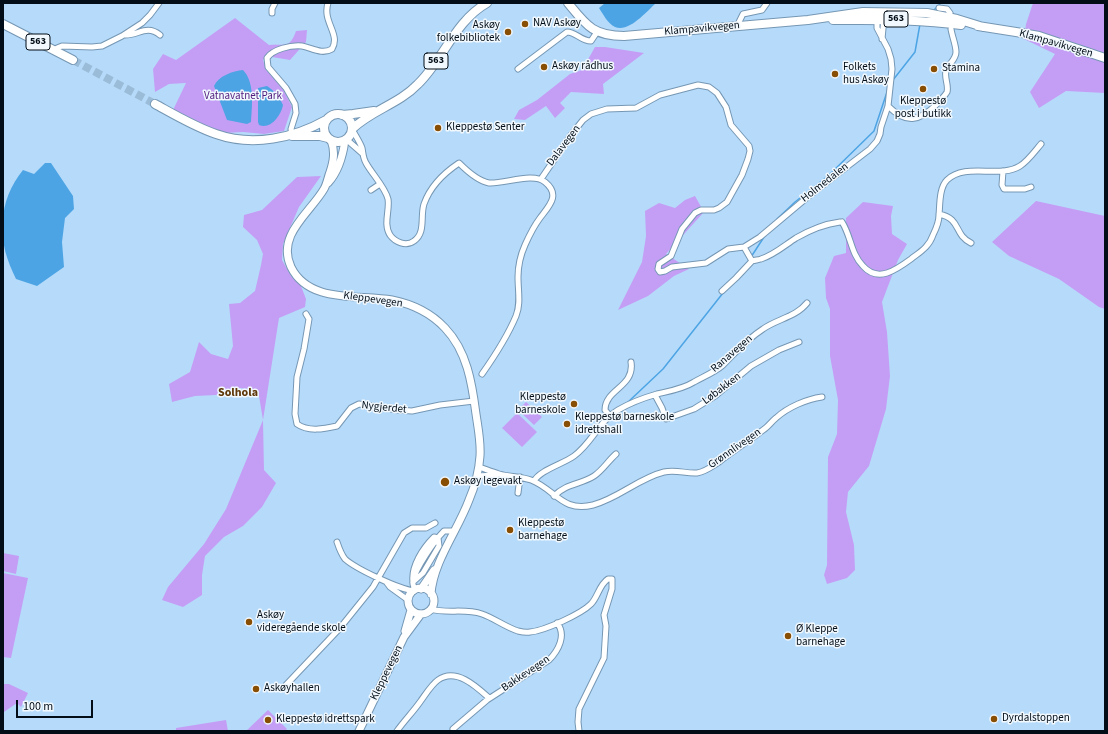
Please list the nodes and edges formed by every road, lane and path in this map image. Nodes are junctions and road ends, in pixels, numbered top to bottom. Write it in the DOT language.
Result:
graph roads {
  1 [pos="159,3"];
  2 [pos="275,3"];
  3 [pos="328,3"];
  4 [pos="767,3"];
  5 [pos="483,4"];
  6 [pos="569,4"];
  7 [pos="939,8"];
  8 [pos="272,13"];
  9 [pos="950,13"];
  10 [pos="881,17"];
  11 [pos="739,22"];
  12 [pos="3,24"];
  13 [pos="951,28"];
  14 [pos="597,32"];
  15 [pos="160,34"];
  16 [pos="124,35"];
  17 [pos="67,46"];
  18 [pos="59,53"];
  19 [pos="1105,58"];
  20 [pos="72,60"];
  21 [pos="518,69"];
  22 [pos="155,104"];
  23 [pos="888,106"];
  24 [pos="376,111"];
  25 [pos="342,114"];
  26 [pos="326,120"];
  27 [pos="352,129"];
  28 [pos="292,135"];
  29 [pos="329,139"];
  30 [pos="345,140"];
  31 [pos="1041,144"];
  32 [pos="362,153"];
  33 [pos="1003,171"];
  34 [pos="540,179"];
  35 [pos="380,184"];
  36 [pos="326,185"];
  37 [pos="1032,187"];
  38 [pos="371,190"];
  39 [pos="939,214"];
  40 [pos="685,226"];
  41 [pos="970,243"];
  42 [pos="744,247"];
  43 [pos="752,261"];
  44 [pos="722,291"];
  45 [pos="807,303"];
  46 [pos="306,314"];
  47 [pos="799,342"];
  48 [pos="632,362"];
  49 [pos="482,374"];
  50 [pos="655,395"];
  51 [pos="822,397"];
  52 [pos="474,401"];
  53 [pos="610,416"];
  54 [pos="616,454"];
  55 [pos="479,467"];
  56 [pos="499,474"];
  57 [pos="476,476"];
  58 [pos="520,477"];
  59 [pos="534,481"];
  60 [pos="518,493"];
  61 [pos="554,496"];
  62 [pos="435,523"];
  63 [pos="454,531"];
  64 [pos="438,538"];
  65 [pos="337,542"];
  66 [pos="439,564"];
  67 [pos="378,578"];
  68 [pos="387,582"];
  69 [pos="412,582"];
  70 [pos="416,590"];
  71 [pos="431,594"];
  72 [pos="408,600"];
  73 [pos="430,609"];
  74 [pos="411,610"];
  75 [pos="421,614"];
  76 [pos="557,623"];
  77 [pos="404,637"];
  78 [pos="286,685"];
  79 [pos="489,698"];
  80 [pos="453,729"];
  81 [pos="359,731"];
  82 [pos="397,731"];
  83 [pos="579,731"];
  1 -- 16 [label="street"];
  2 -- 8 [label="street"];
  3 -- 28 [label="street"];
  4 -- 11 [label="street"];
  5 -- 24 [label="main road, 563"];
  6 -- 14 [label="main road, Klampavikvegen / 563"];
  7 -- 9 [label="street"];
  10 -- 14 [label="main road, Klampavikvegen / 563"];
  10 -- 19 [label="main road, Klampavikvegen / 563"];
  10 -- 23 [label="street, Holmedalen"];
  12 -- 18 [label="main road, 563"];
  13 -- 23 [label="street"];
  14 -- 21 [label="street"];
  15 -- 16 [label="street"];
  16 -- 17 [label="street"];
  17 -- 18 [label="street"];
  17 -- 18 [label="street"];
  18 -- 20 [label="main road, 563"];
  22 -- 28 [label="main road, 563"];
  23 -- 42 [label="street, Holmedalen"];
  24 -- 25 [label="main road, 563"];
  24 -- 27 [label="main road, 563"];
  25 -- 26 [label="main road, 563"];
  25 -- 27 [label="main road"];
  26 -- 28 [label="main road, 563"];
  26 -- 29 [label="main road"];
  27 -- 30 [label="main road, 563"];
  27 -- 32 [label="street"];
  28 -- 29 [label="main road, 563"];
  29 -- 30 [label="main road, 563"];
  29 -- 36 [label="main road, Kleppevegen"];
  30 -- 32 [label="street"];
  30 -- 36 [label="main road, Kleppevegen"];
  31 -- 33 [label="street"];
  32 -- 35 [label="street"];
  33 -- 37 [label="street"];
  33 -- 39 [label="street"];
  34 -- 35 [label="street"];
  34 -- 40 [label="street, Dalavegen"];
  34 -- 49 [label="street"];
  35 -- 38 [label="street"];
  36 -- 52 [label="main road, Kleppevegen"];
  39 -- 41 [label="street"];
  39 -- 43 [label="street"];
  40 -- 42 [label="street, Holmedalen"];
  42 -- 43 [label="street"];
  43 -- 44 [label="street"];
  45 -- 50 [label="street, Ranavegen"];
  46 -- 52 [label="street, Nygjerdet"];
  47 -- 50 [label="street, Løbakken"];
  48 -- 53 [label="street"];
  50 -- 53 [label="street, Ranavegen"];
  51 -- 61 [label="street, Grønnlivegen"];
  52 -- 55 [label="main road, Kleppevegen"];
  53 -- 59 [label="street, Ranavegen"];
  54 -- 61 [label="street"];
  55 -- 56 [label="street, Grønnlivegen"];
  55 -- 57 [label="main road, Kleppevegen"];
  56 -- 57 [label="street, Grønnlivegen"];
  56 -- 58 [label="street, Grønnlivegen"];
  57 -- 63 [label="main road, Kleppevegen"];
  58 -- 59 [label="street, Grønnlivegen"];
  58 -- 60 [label="street"];
  59 -- 61 [label="street, Grønnlivegen"];
  62 -- 67 [label="street"];
  63 -- 64 [label="street"];
  63 -- 66 [label="main road, Kleppevegen"];
  64 -- 69 [label="street"];
  64 -- 69 [label="street"];
  65 -- 67 [label="street"];
  66 -- 70 [label="main road, Kleppevegen"];
  66 -- 71 [label="main road, Kleppevegen"];
  67 -- 68 [label="street"];
  67 -- 78 [label="street"];
  68 -- 70 [label="street"];
  68 -- 72 [label="street"];
  69 -- 70 [label="street"];
  70 -- 71 [label="main road"];
  70 -- 72 [label="main road"];
  71 -- 73 [label="main road"];
  72 -- 74 [label="main road"];
  73 -- 75 [label="main road"];
  73 -- 76 [label="street"];
  74 -- 75 [label="main road"];
  74 -- 77 [label="main road, Kleppevegen"];
  75 -- 77 [label="main road, Kleppevegen"];
  76 -- 79 [label="street, Bakkevegen"];
  76 -- 83 [label="street"];
  77 -- 81 [label="main road, Kleppevegen"];
  79 -- 80 [label="street, Bakkevegen"];
  79 -- 82 [label="street, Bakkevegen"];
}
